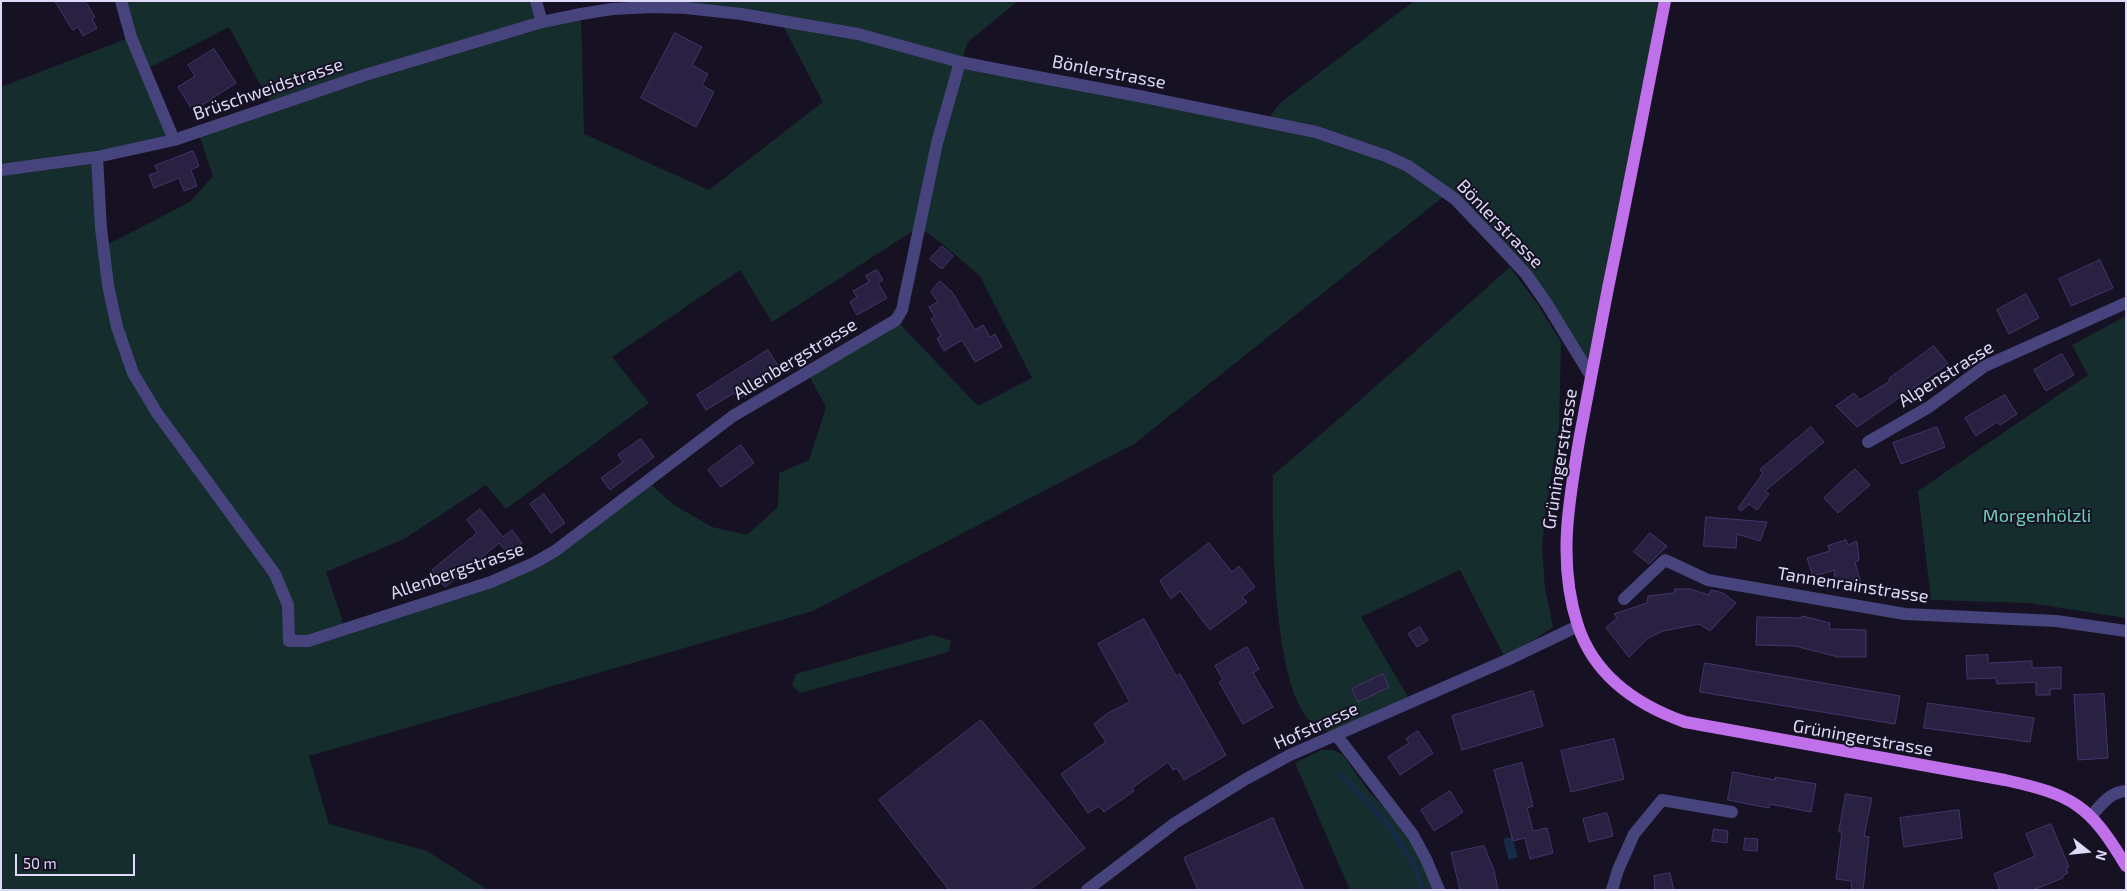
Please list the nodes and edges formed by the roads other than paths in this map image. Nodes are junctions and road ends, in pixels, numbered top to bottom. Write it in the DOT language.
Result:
graph roads {
  1 [pos="121,1"];
  2 [pos="536,1"];
  3 [pos="1665,1"];
  4 [pos="542,22"];
  5 [pos="960,62"];
  6 [pos="174,140"];
  7 [pos="97,157"];
  8 [pos="1,170"];
  9 [pos="2126,303"];
  10 [pos="1591,376"];
  11 [pos="1868,442"];
  12 [pos="1624,599"];
  13 [pos="1578,626"];
  14 [pos="2126,631"];
  15 [pos="1337,736"];
  16 [pos="2126,791"];
  17 [pos="1732,812"];
  18 [pos="2091,816"];
  19 [pos="2126,866"];
  20 [pos="1087,890"];
  21 [pos="1439,890"];
  22 [pos="1612,890"];
  1 -- 6 [label="street"];
  2 -- 4 [label="street"];
  3 -- 10 [label="main road, Grüningerstrasse"];
  4 -- 5 [label="street, Bönlerstrasse"];
  4 -- 6 [label="street, Brüschweidstrasse"];
  5 -- 7 [label="street, Allenbergstrasse"];
  5 -- 10 [label="street, Bönlerstrasse"];
  6 -- 7 [label="street, Brüschweidstrasse"];
  7 -- 8 [label="street, Brüschweidstrasse"];
  9 -- 11 [label="street, Alpenstrasse"];
  10 -- 13 [label="main road, Grüningerstrasse"];
  12 -- 14 [label="street, Tannenrainstrasse"];
  13 -- 15 [label="street, Hofstrasse"];
  13 -- 18 [label="main road, Grüningerstrasse"];
  15 -- 20 [label="street, Hofstrasse"];
  15 -- 21 [label="street"];
  16 -- 18 [label="street"];
  17 -- 22 [label="street"];
  18 -- 19 [label="main road, Grüningerstrasse"];
}
